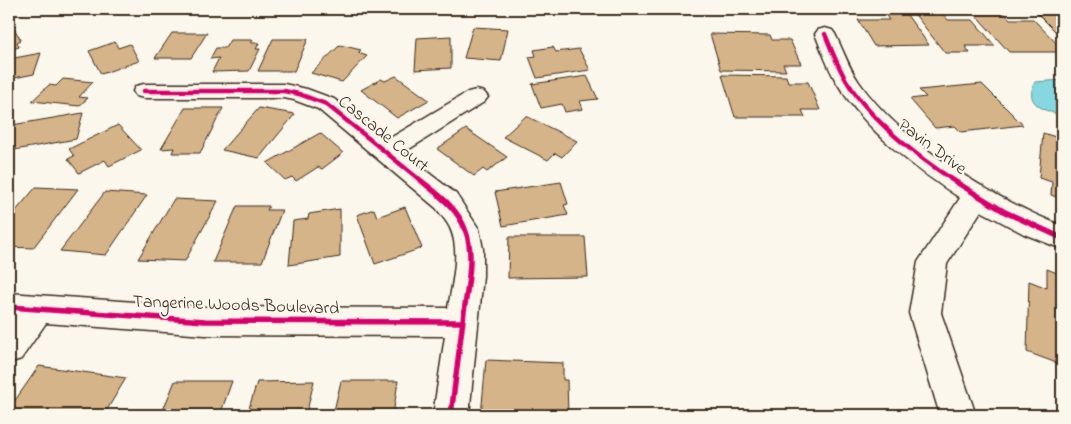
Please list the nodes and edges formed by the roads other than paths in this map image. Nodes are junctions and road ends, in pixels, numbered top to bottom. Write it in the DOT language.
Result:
graph roads {
  1 [pos="825,34"];
  2 [pos="144,91"];
  3 [pos="476,97"];
  4 [pos="386,152"];
  5 [pos="977,195"];
  6 [pos="1062,238"];
  7 [pos="23,308"];
  8 [pos="462,322"];
  9 [pos="9,348"];
  10 [pos="451,415"];
  11 [pos="958,415"];
  1 -- 5 [label="street, Pavin Drive"];
  2 -- 4 [label="street, Cascade Court"];
  3 -- 4 [label="street"];
  4 -- 8 [label="street, Cascade Court"];
  5 -- 6 [label="street, Pavin Drive"];
  5 -- 11 [label="street"];
  7 -- 8 [label="street, Tangerine Woods Boulevard"];
  7 -- 9 [label="street"];
  8 -- 10 [label="street, Cascade Court"];
}
